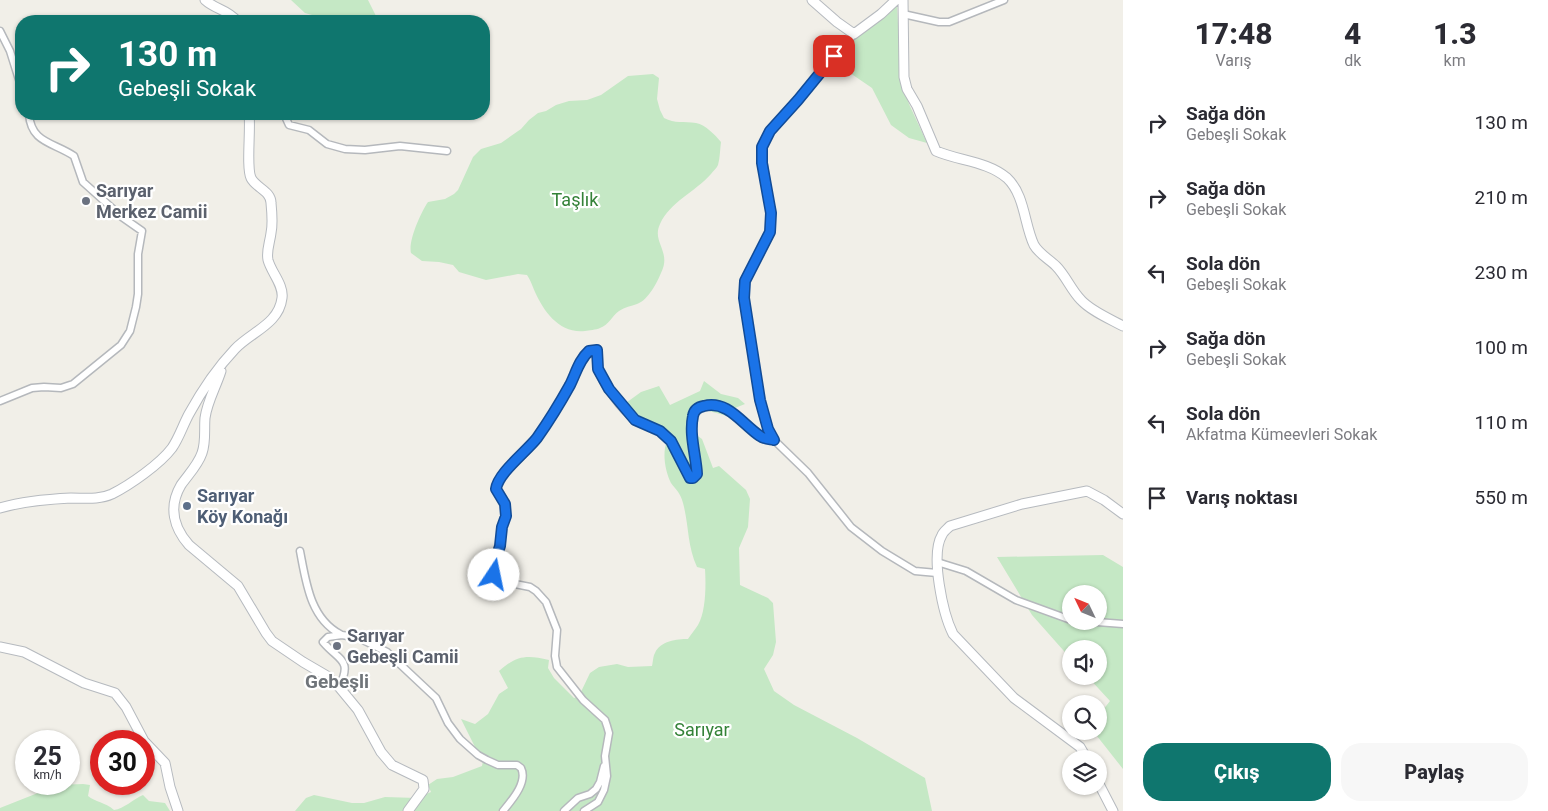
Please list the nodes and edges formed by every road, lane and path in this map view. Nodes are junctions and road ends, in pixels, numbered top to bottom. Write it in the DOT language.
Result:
graph roads {
  1 [pos="205,0"];
  2 [pos="812,0"];
  3 [pos="896,0"];
  4 [pos="903,0"];
  5 [pos="1004,0"];
  6 [pos="903,14"];
  7 [pos="232,15"];
  8 [pos="0,30"];
  9 [pos="854,34"];
  10 [pos="15,67"];
  11 [pos="30,120"];
  12 [pos="250,120"];
  13 [pos="287,120"];
  14 [pos="447,151"];
  15 [pos="1123,326"];
  16 [pos="222,366"];
  17 [pos="0,402"];
  18 [pos="774,440"];
  19 [pos="0,508"];
  20 [pos="1123,514"];
  21 [pos="300,551"];
  22 [pos="937,562"];
  23 [pos="937,573"];
  24 [pos="1062,617"];
  25 [pos="1108,623"];
  26 [pos="1123,624"];
  27 [pos="342,635"];
  28 [pos="0,647"];
  29 [pos="340,687"];
  30 [pos="138,730"];
  31 [pos="1082,750"];
  32 [pos="155,753"];
  33 [pos="606,761"];
  34 [pos="1105,795"];
  35 [pos="178,811"];
  36 [pos="408,811"];
  37 [pos="503,811"];
  38 [pos="564,811"];
  39 [pos="584,811"];
  40 [pos="1113,811"];
  1 -- 7 [label="street"];
  2 -- 9 [label="street"];
  3 -- 9 [label="street"];
  4 -- 6 [label="street"];
  5 -- 6 [label="street"];
  6 -- 15 [label="street"];
  8 -- 10 [label="street"];
  9 -- 18 [label="street"];
  11 -- 17 [label="street"];
  12 -- 16 [label="street"];
  13 -- 14 [label="street"];
  16 -- 19 [label="street"];
  16 -- 29 [label="street"];
  18 -- 23 [label="street"];
  18 -- 33 [label="street"];
  20 -- 22 [label="street"];
  21 -- 27 [label="street"];
  22 -- 23 [label="street"];
  22 -- 24 [label="street"];
  23 -- 31 [label="street"];
  25 -- 26 [label="street"];
  27 -- 29 [label="street"];
  27 -- 37 [label="street"];
  28 -- 30 [label="street"];
  29 -- 36 [label="street"];
  32 -- 35 [label="street"];
  33 -- 38 [label="street"];
  33 -- 39 [label="street"];
  34 -- 40 [label="street"];
}
